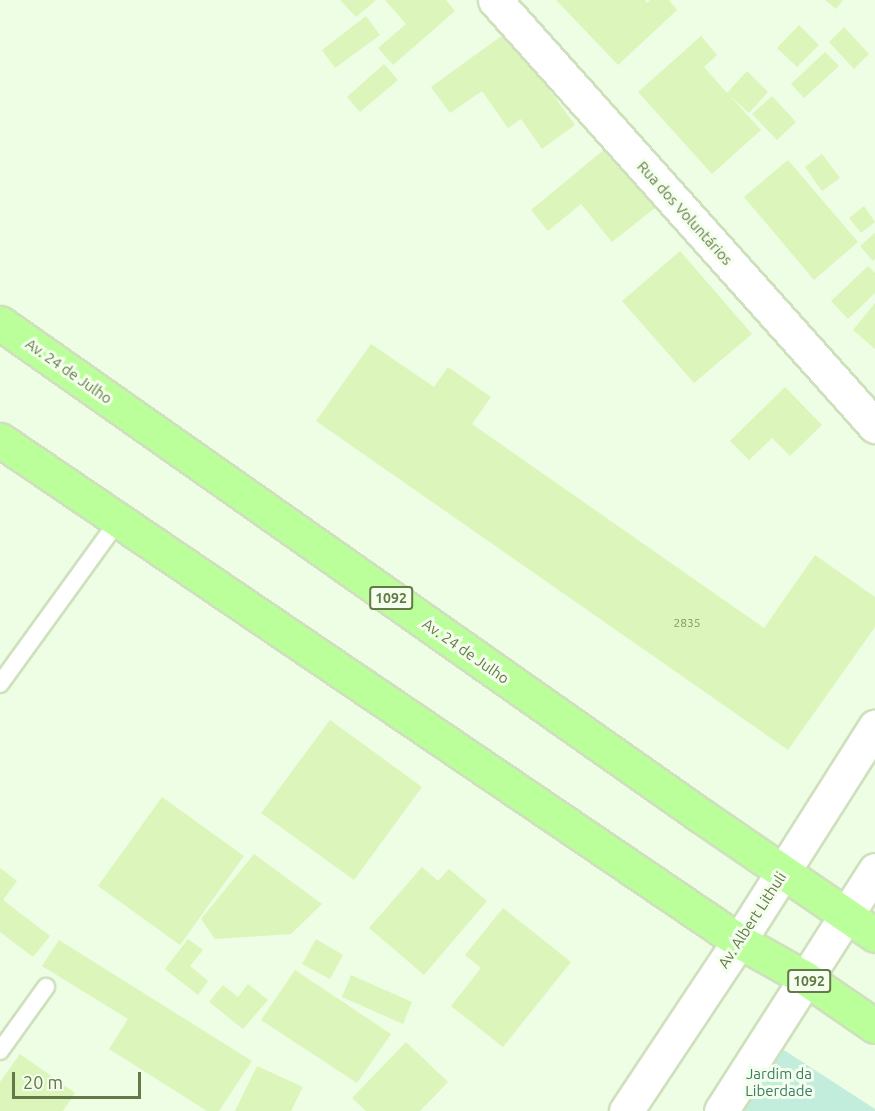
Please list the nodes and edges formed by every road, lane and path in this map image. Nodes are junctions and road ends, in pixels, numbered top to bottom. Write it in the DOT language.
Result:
graph roads {
  1 [pos="495,0"];
  2 [pos="0,323"];
  3 [pos="875,426"];
  4 [pos="0,440"];
  5 [pos="118,521"];
  6 [pos="0,684"];
  7 [pos="875,727"];
  8 [pos="875,870"];
  9 [pos="783,872"];
  10 [pos="846,915"];
  11 [pos="875,935"];
  12 [pos="739,941"];
  13 [pos="805,978"];
  14 [pos="46,987"];
  15 [pos="875,1026"];
  16 [pos="0,1051"];
  17 [pos="626,1111"];
  18 [pos="721,1111"];
  1 -- 3 [label="street, Rua dos Voluntários"];
  2 -- 9 [label="main road, Av. 24 de Julho / 1092"];
  4 -- 5 [label="main road, 1092"];
  5 -- 6 [label="lane"];
  5 -- 12 [label="main road, 1092"];
  7 -- 9 [label="street, Av. Albert Lithuli"];
  8 -- 10 [label="street"];
  9 -- 10 [label="main road, Av. 24 de Julho / 1092"];
  9 -- 12 [label="street, Av. Albert Lithuli"];
  10 -- 11 [label="main road, Av. 24 de Julho / 1092"];
  10 -- 13 [label="street"];
  12 -- 13 [label="main road, 1092"];
  12 -- 17 [label="street, Av. Albert Lithuli"];
  13 -- 15 [label="main road, 1092"];
  13 -- 18 [label="street"];
  14 -- 16 [label="lane"];
}
